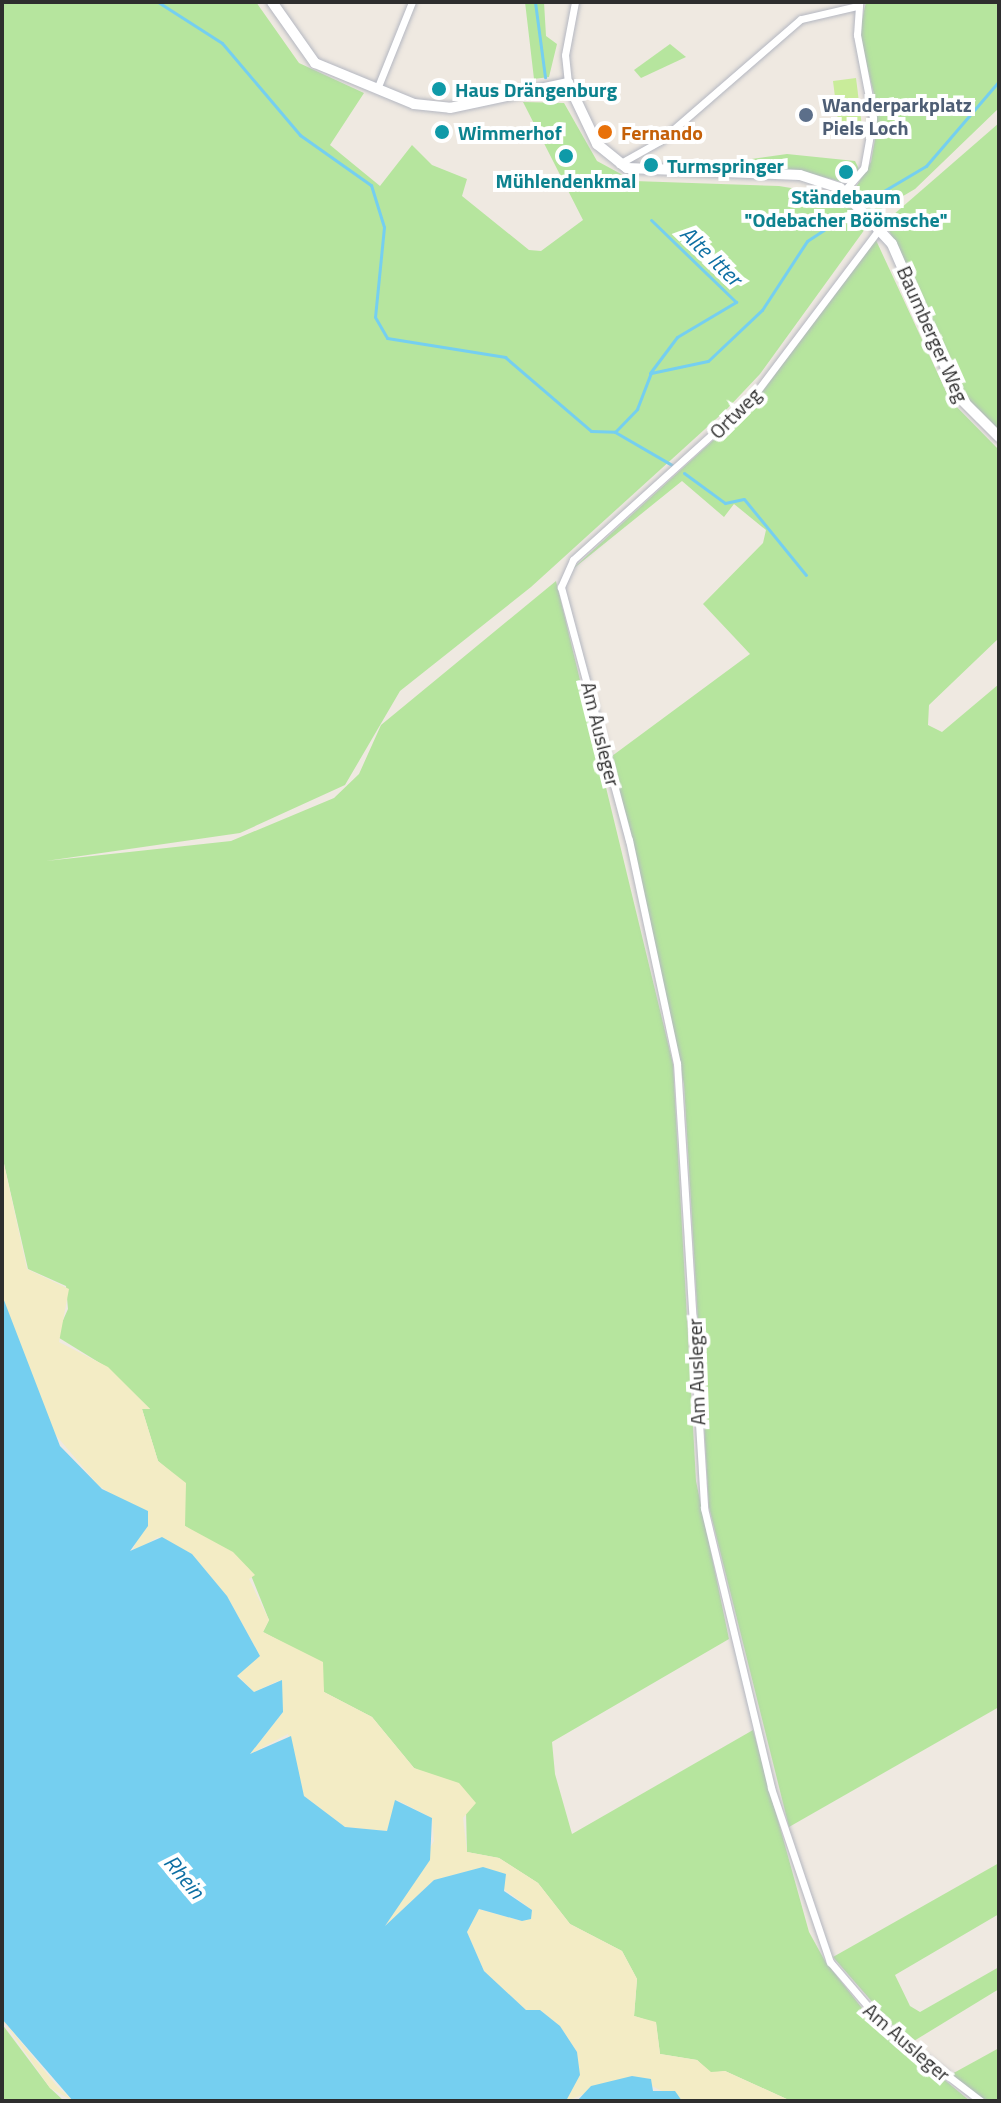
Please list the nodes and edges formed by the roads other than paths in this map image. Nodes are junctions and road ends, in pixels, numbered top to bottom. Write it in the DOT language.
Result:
graph roads {
  1 [pos="272,2"];
  2 [pos="412,2"];
  3 [pos="575,2"];
  4 [pos="858,4"];
  5 [pos="568,83"];
  6 [pos="377,89"];
  7 [pos="619,164"];
  8 [pos="847,194"];
  9 [pos="880,228"];
  10 [pos="999,437"];
  11 [pos="564,573"];
  12 [pos="981,2101"];
  1 -- 6 [label="street"];
  2 -- 6 [label="street"];
  3 -- 5 [label="street"];
  4 -- 7 [label="street"];
  4 -- 8 [label="street"];
  5 -- 6 [label="street"];
  5 -- 7 [label="street"];
  7 -- 8 [label="street"];
  8 -- 9 [label="street, Baumberger Weg"];
  9 -- 10 [label="street, Baumberger Weg"];
  9 -- 11 [label="street, Ortweg"];
  11 -- 12 [label="street, Am Ausleger"];
}
